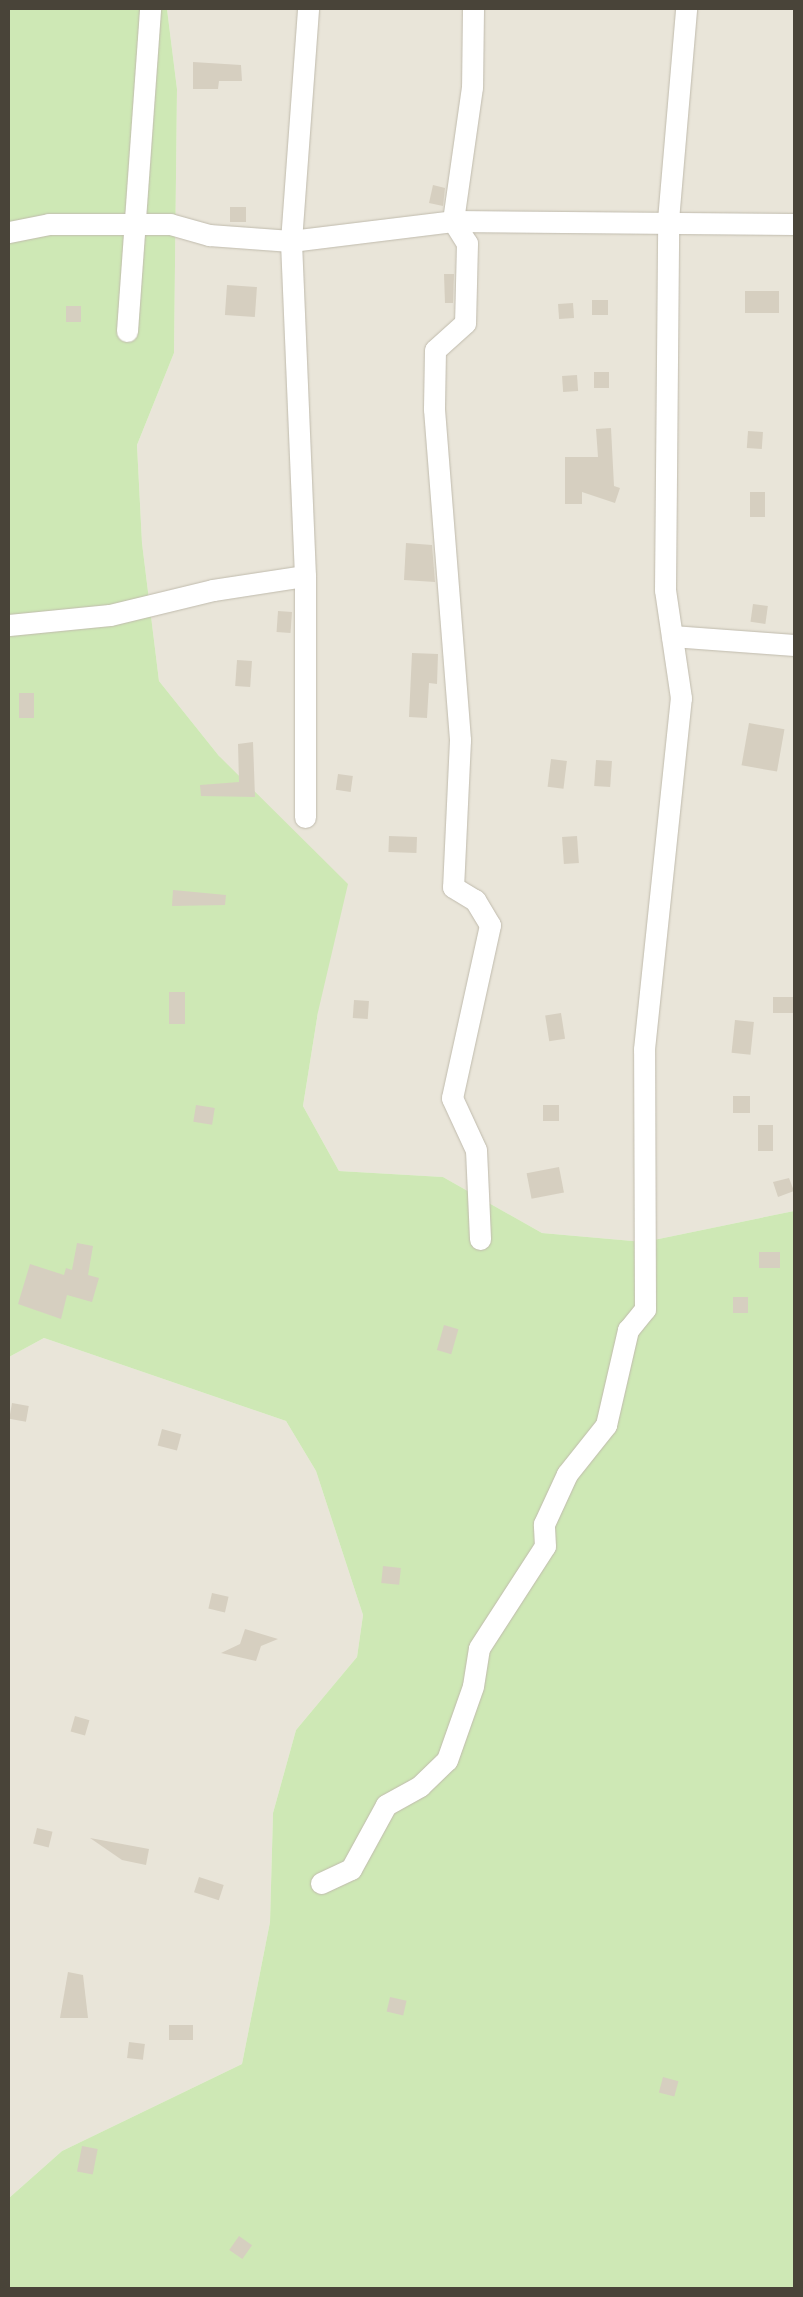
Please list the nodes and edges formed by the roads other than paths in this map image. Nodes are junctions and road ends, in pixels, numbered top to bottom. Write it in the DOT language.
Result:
graph roads {
  1 [pos="150,9"];
  2 [pos="308,9"];
  3 [pos="473,9"];
  4 [pos="686,9"];
  5 [pos="668,220"];
  6 [pos="453,221"];
  7 [pos="794,224"];
  8 [pos="9,232"];
  9 [pos="291,241"];
  10 [pos="127,331"];
  11 [pos="305,576"];
  12 [pos="9,625"];
  13 [pos="672,636"];
  14 [pos="794,645"];
  15 [pos="305,817"];
  16 [pos="480,1240"];
  17 [pos="321,1883"];
  1 -- 10 [label="street"];
  2 -- 9 [label="street"];
  3 -- 6 [label="street"];
  4 -- 5 [label="street"];
  5 -- 6 [label="street"];
  5 -- 7 [label="street"];
  5 -- 13 [label="street"];
  6 -- 9 [label="street"];
  6 -- 16 [label="street"];
  8 -- 9 [label="street"];
  9 -- 11 [label="street"];
  11 -- 12 [label="street"];
  11 -- 15 [label="street"];
  13 -- 14 [label="street"];
  13 -- 17 [label="street"];
}
